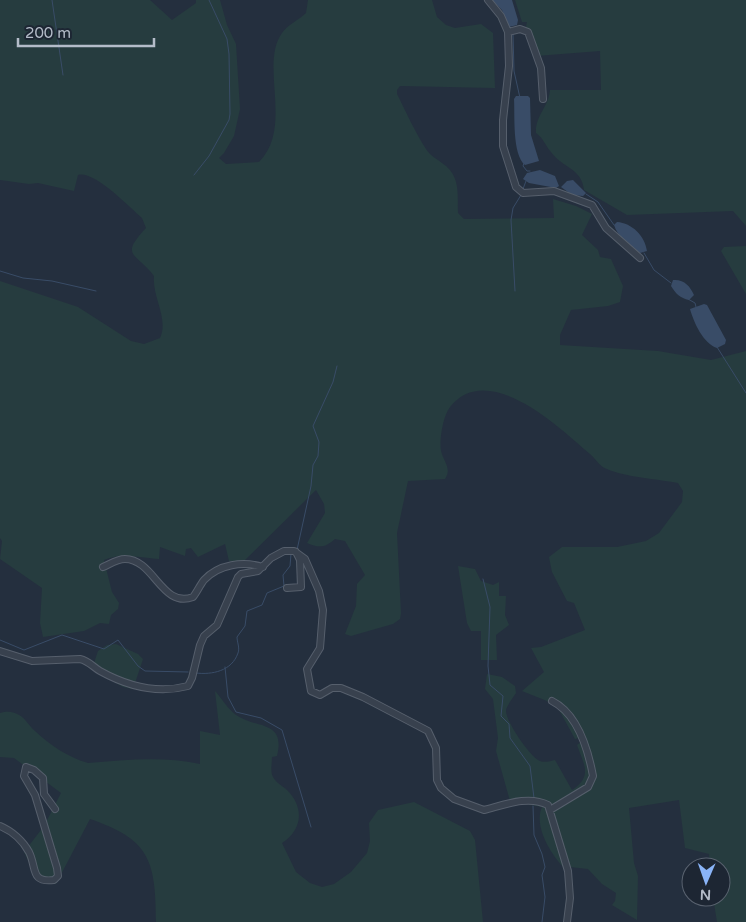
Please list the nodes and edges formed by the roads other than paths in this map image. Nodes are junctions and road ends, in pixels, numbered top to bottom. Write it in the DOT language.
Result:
graph roads {
  1 [pos="488,0"];
  2 [pos="508,32"];
  3 [pos="543,99"];
  4 [pos="640,258"];
  5 [pos="296,552"];
  6 [pos="103,566"];
  7 [pos="263,567"];
  8 [pos="287,588"];
  9 [pos="0,651"];
  10 [pos="552,701"];
  11 [pos="55,809"];
  12 [pos="550,810"];
  13 [pos="0,826"];
  14 [pos="567,922"];
  1 -- 2 [label="street"];
  2 -- 3 [label="street"];
  2 -- 4 [label="street"];
  5 -- 7 [label="street"];
  5 -- 8 [label="street"];
  5 -- 12 [label="street"];
  6 -- 7 [label="street"];
  7 -- 9 [label="street"];
  10 -- 12 [label="street"];
  11 -- 13 [label="street"];
  12 -- 14 [label="street"];
}
